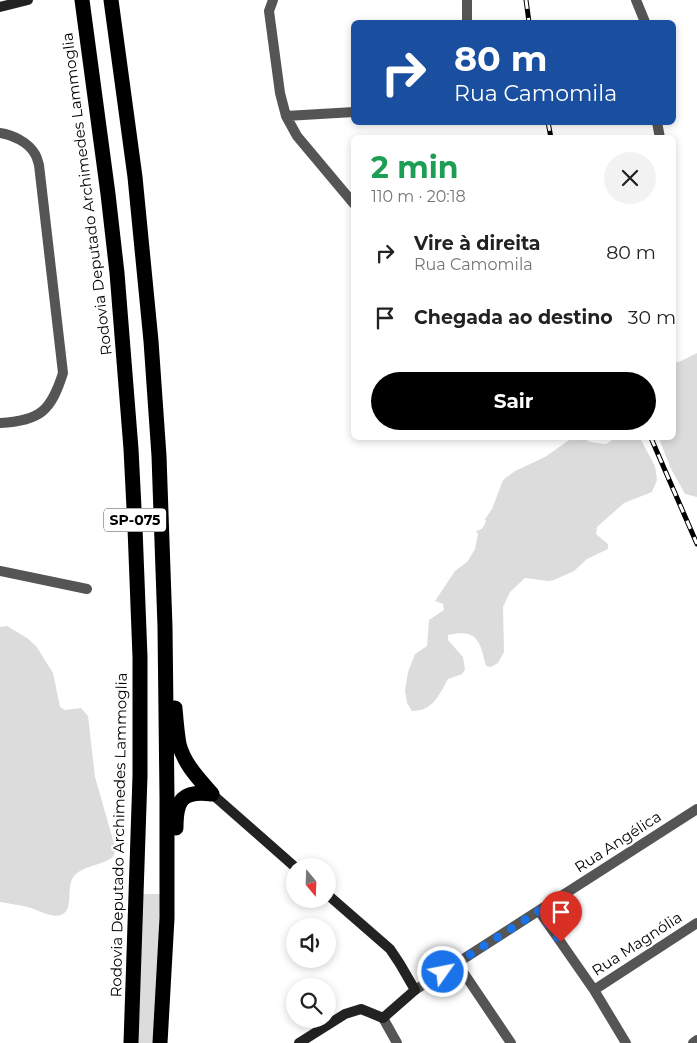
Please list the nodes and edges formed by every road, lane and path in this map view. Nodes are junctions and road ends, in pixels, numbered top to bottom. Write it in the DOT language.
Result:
graph roads {
  1 [pos="28,0"];
  2 [pos="82,0"];
  3 [pos="112,0"];
  4 [pos="273,0"];
  5 [pos="467,0"];
  6 [pos="636,0"];
  7 [pos="0,7"];
  8 [pos="468,20"];
  9 [pos="644,20"];
  10 [pos="351,112"];
  11 [pos="286,116"];
  12 [pos="0,133"];
  13 [pos="351,200"];
  14 [pos="0,422"];
  15 [pos="0,570"];
  16 [pos="87,589"];
  17 [pos="165,627"];
  18 [pos="212,794"];
  19 [pos="697,809"];
  20 [pos="286,859"];
  21 [pos="336,902"];
  22 [pos="539,911"];
  23 [pos="167,918"];
  24 [pos="697,923"];
  25 [pos="457,963"];
  26 [pos="415,990"];
  27 [pos="594,990"];
  28 [pos="383,1018"];
  29 [pos="697,1040"];
  30 [pos="131,1043"];
  31 [pos="160,1043"];
  32 [pos="299,1043"];
  33 [pos="397,1043"];
  34 [pos="511,1043"];
  35 [pos="626,1043"];
  36 [pos="693,1043"];
  1 -- 7 [label="street"];
  2 -- 30 [label="highway, Rodovia Deputado Archimedes Lammoglia / SP-075"];
  3 -- 17 [label="highway, SP-075"];
  4 -- 11 [label="street"];
  5 -- 8 [label="street"];
  6 -- 9 [label="street"];
  10 -- 11 [label="street"];
  11 -- 13 [label="street"];
  12 -- 14 [label="street"];
  15 -- 16 [label="street"];
  17 -- 18 [label="highway"];
  17 -- 23 [label="highway, SP-075"];
  18 -- 20 [label="street"];
  18 -- 23 [label="highway"];
  19 -- 22 [label="street, Rua Angélica"];
  21 -- 26 [label="street"];
  22 -- 25 [label="street, Rua Angélica"];
  22 -- 27 [label="street"];
  23 -- 31 [label="highway, SP-075"];
  24 -- 27 [label="street, Rua Magnólia"];
  25 -- 26 [label="street, Rua Angélica"];
  25 -- 34 [label="street"];
  26 -- 28 [label="street, Rua Angélica"];
  27 -- 35 [label="street"];
  28 -- 32 [label="street"];
  28 -- 33 [label="street"];
  29 -- 36 [label="street"];
}
